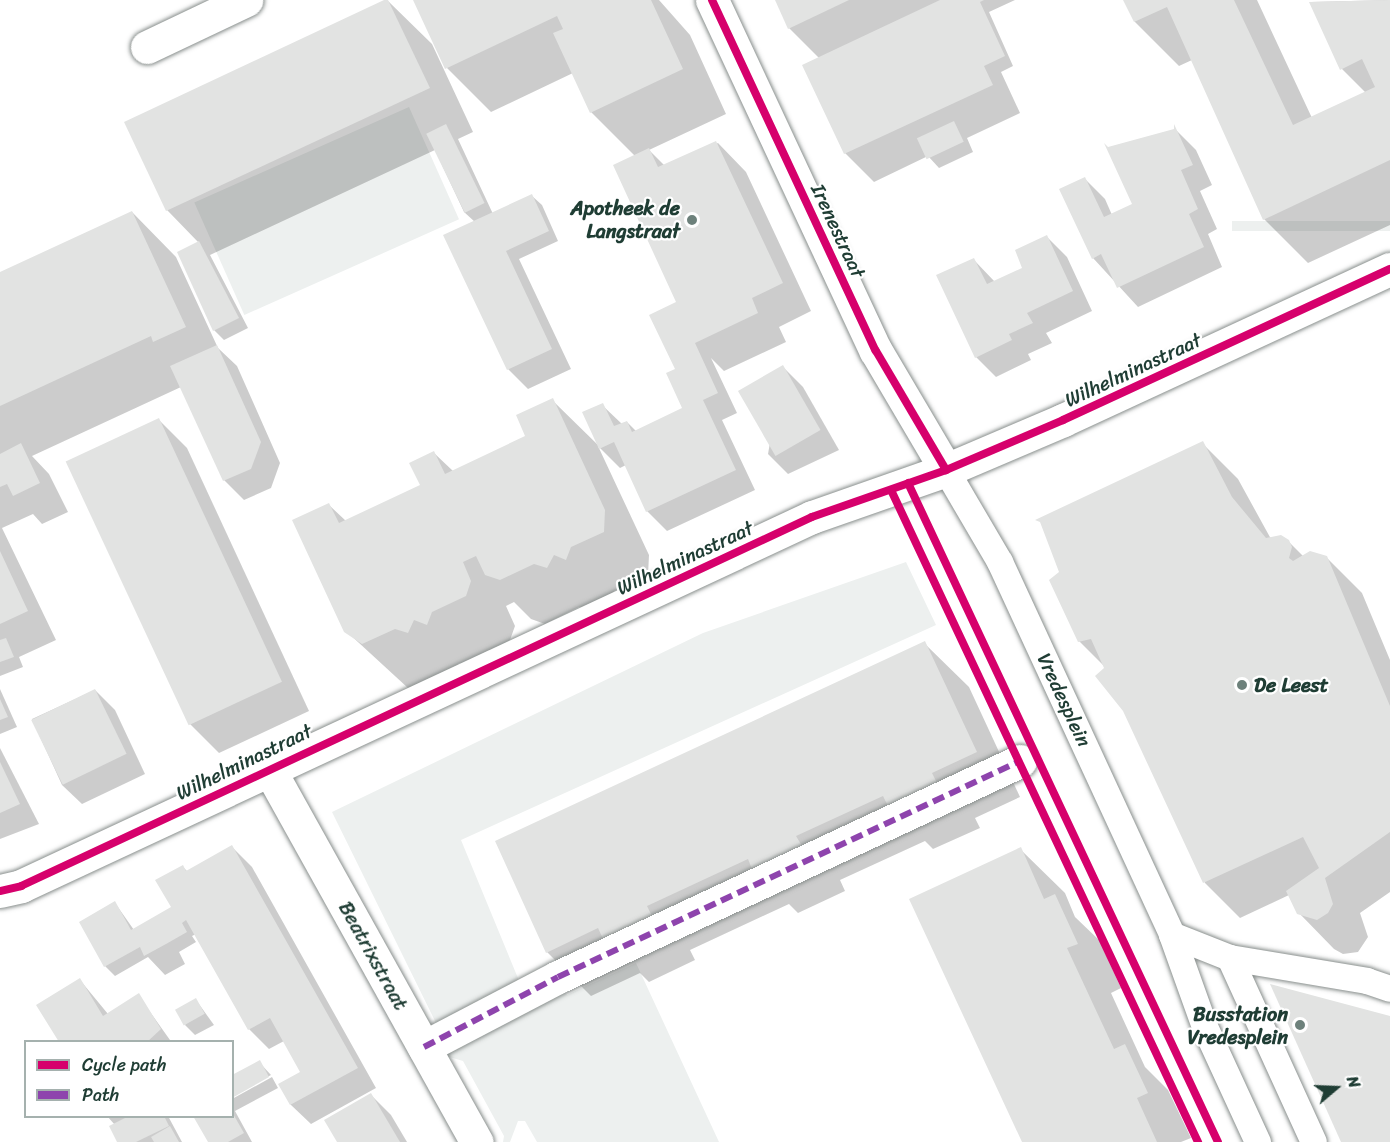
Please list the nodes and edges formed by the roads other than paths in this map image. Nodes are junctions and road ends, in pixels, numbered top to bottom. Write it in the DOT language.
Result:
graph roads {
  1 [pos="246,0"];
  2 [pos="712,0"];
  3 [pos="147,47"];
  4 [pos="1390,269"];
  5 [pos="946,470"];
  6 [pos="1020,761"];
  7 [pos="268,769"];
  8 [pos="7,894"];
  9 [pos="1172,935"];
  10 [pos="1230,958"];
  11 [pos="1390,989"];
  12 [pos="424,1047"];
  13 [pos="477,1142"];
  14 [pos="1258,1142"];
  15 [pos="1314,1142"];
  1 -- 3 [label="street"];
  2 -- 5 [label="street, Irenestraat"];
  4 -- 5 [label="street, Wilhelminastraat"];
  5 -- 7 [label="street, Wilhelminastraat"];
  5 -- 9 [label="lane, Vredesplein"];
  6 -- 12 [label="street"];
  7 -- 8 [label="street, Wilhelminastraat"];
  7 -- 12 [label="street, Beatrixstraat"];
  9 -- 10 [label="lane"];
  9 -- 14 [label="lane, Vredesplein"];
  10 -- 11 [label="lane"];
  10 -- 15 [label="lane"];
  12 -- 13 [label="street, Beatrixstraat"];
}
